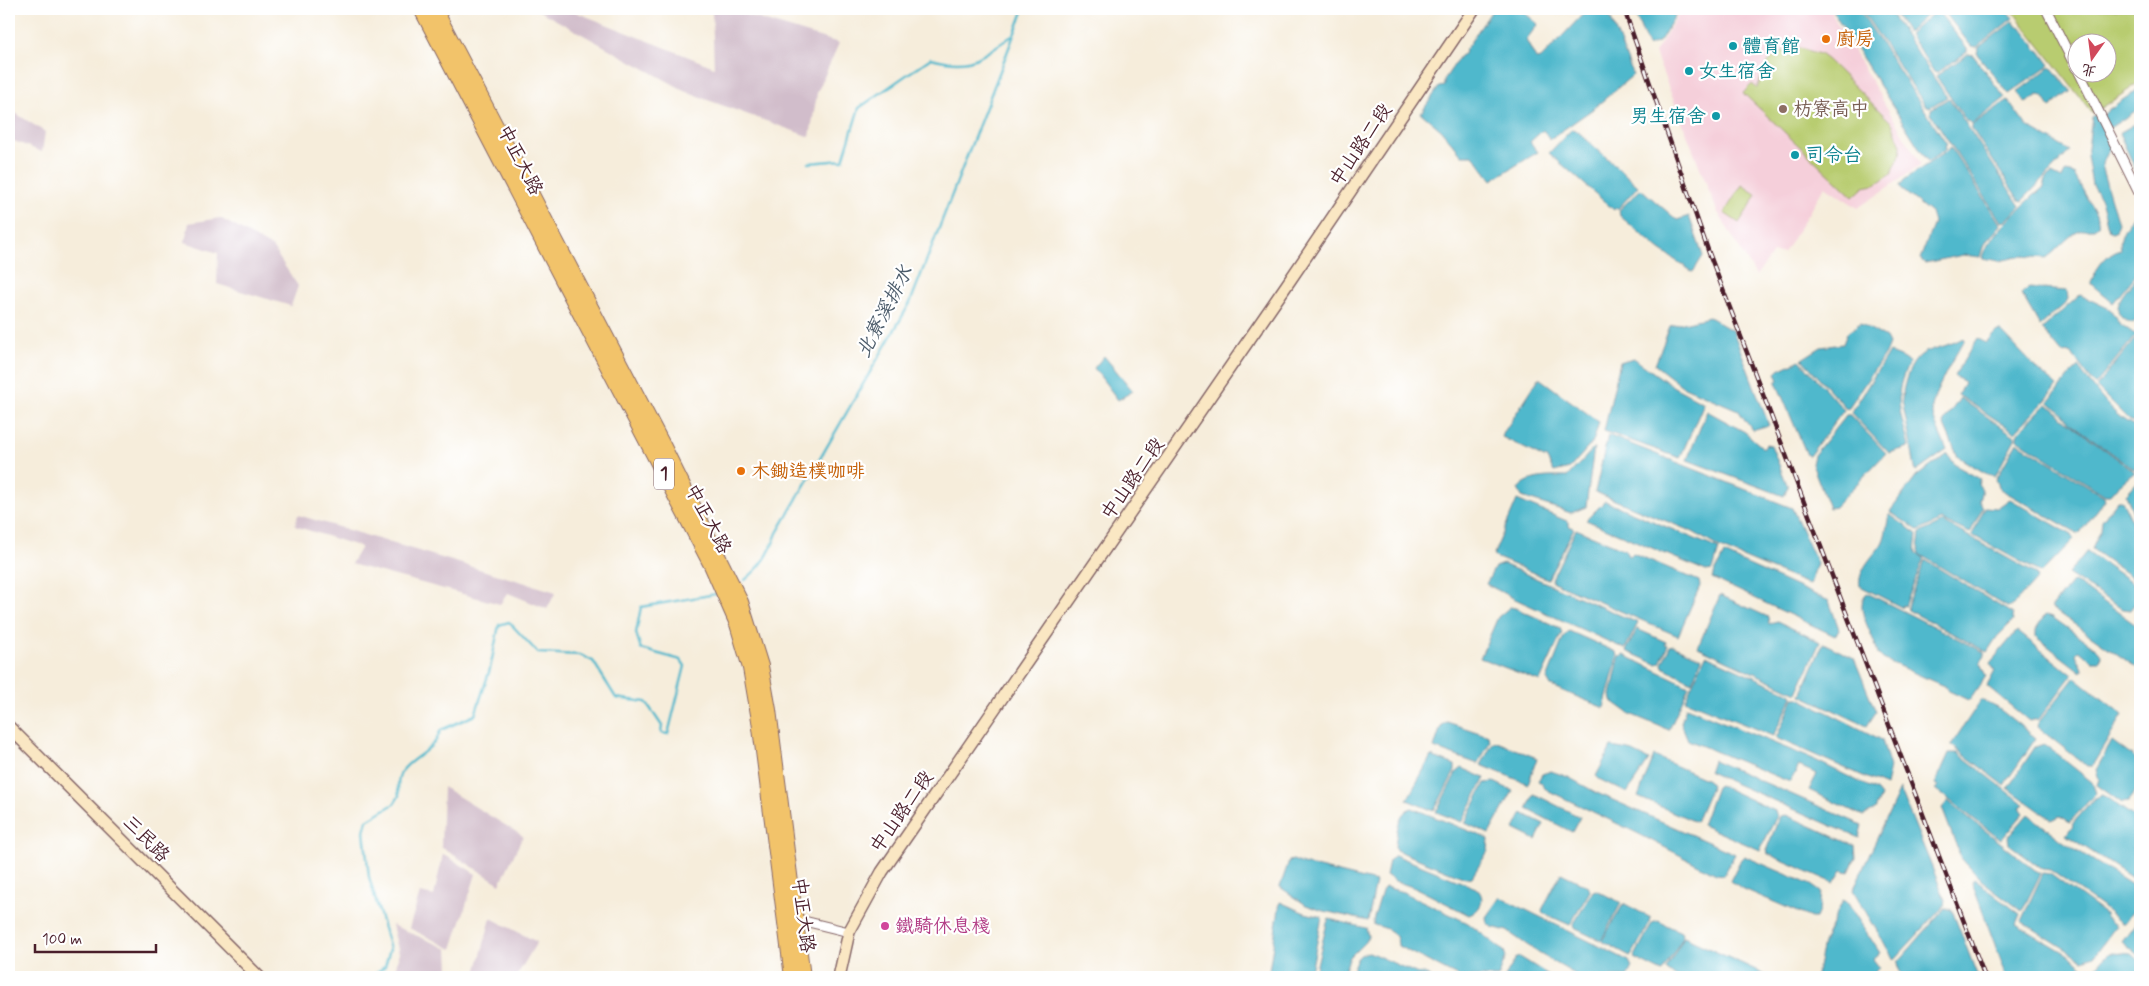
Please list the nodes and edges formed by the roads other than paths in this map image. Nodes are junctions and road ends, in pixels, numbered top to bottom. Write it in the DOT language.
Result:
graph roads {
  1 [pos="421,9"];
  2 [pos="435,9"];
  3 [pos="1474,9"];
  4 [pos="2046,9"];
  5 [pos="2066,48"];
  6 [pos="2084,82"];
  7 [pos="2140,195"];
  8 [pos="9,728"];
  9 [pos="796,919"];
  10 [pos="849,932"];
  11 [pos="259,977"];
  12 [pos="792,977"];
  13 [pos="803,977"];
  14 [pos="839,977"];
  1 -- 12 [label="main road, 中正大路 / 1"];
  2 -- 9 [label="main road, 中正大路 / 1"];
  3 -- 10 [label="street, 中山路二段"];
  4 -- 5 [label="street"];
  6 -- 7 [label="street"];
  8 -- 11 [label="street, 三民路"];
  9 -- 10 [label="street"];
  9 -- 13 [label="main road, 中正大路 / 1"];
  10 -- 14 [label="street, 中山路二段"];
}
